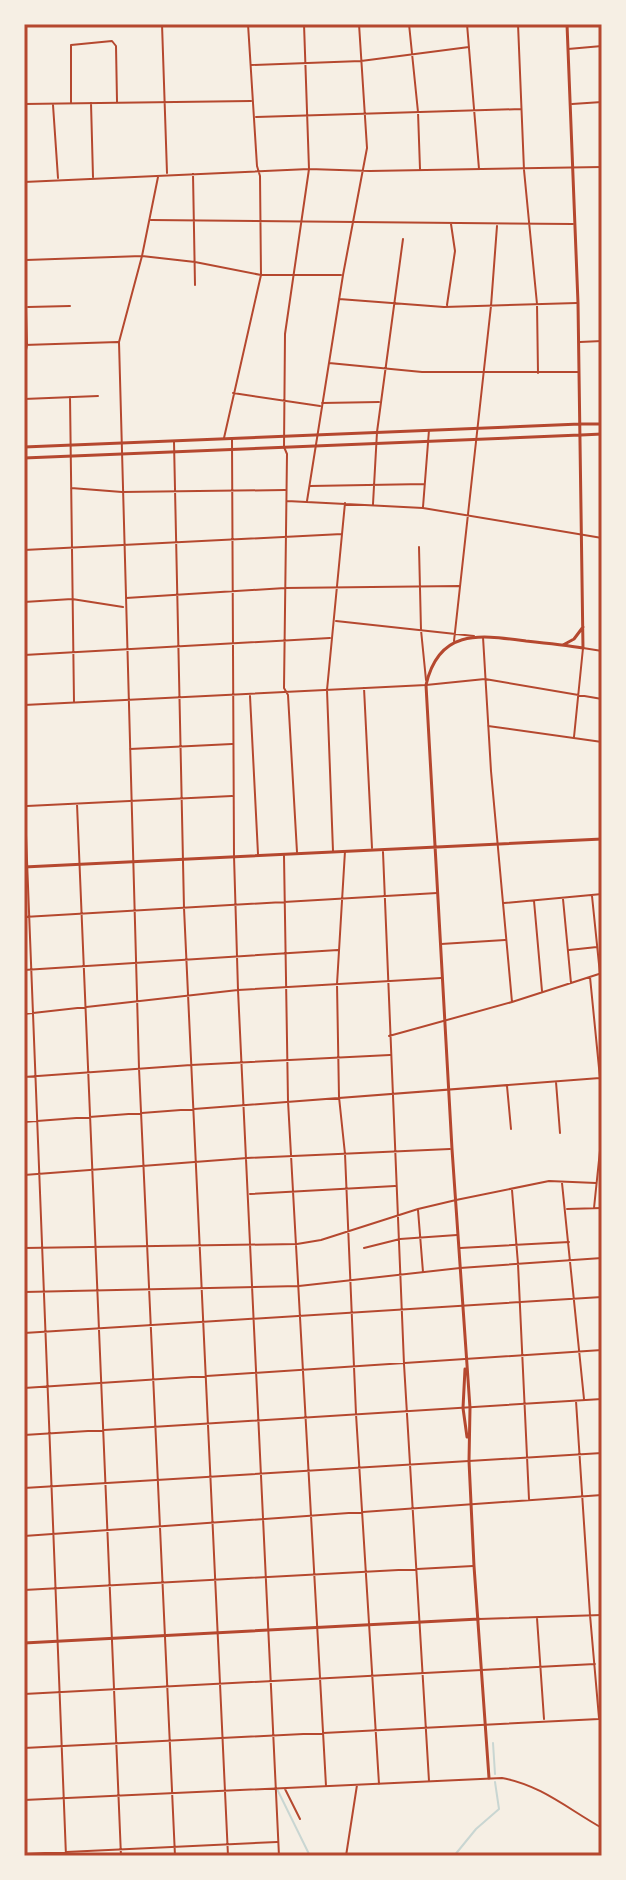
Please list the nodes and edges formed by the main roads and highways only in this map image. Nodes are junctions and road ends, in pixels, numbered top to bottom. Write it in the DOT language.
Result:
graph roads {
  1 [pos="567,24"];
  2 [pos="580,424"];
  3 [pos="602,424"];
  4 [pos="602,434"];
  5 [pos="581,435"];
  6 [pos="24,447"];
  7 [pos="24,458"];
  8 [pos="583,627"];
  9 [pos="583,637"];
  10 [pos="575,638"];
  11 [pos="562,645"];
  12 [pos="576,647"];
  13 [pos="602,839"];
  14 [pos="436,846"];
  15 [pos="25,867"];
  16 [pos="466,1366"];
  17 [pos="468,1441"];
  18 [pos="479,1619"];
  19 [pos="24,1643"];
  20 [pos="489,1778"];
  1 -- 2 [label="main road"];
  2 -- 3 [label="main road"];
  2 -- 5 [label="main road"];
  2 -- 6 [label="main road"];
  4 -- 5 [label="main road"];
  5 -- 7 [label="main road"];
  5 -- 8 [label="main road"];
  8 -- 9 [label="main road"];
  8 -- 10 [label="main road"];
  9 -- 10 [label="main road"];
  9 -- 12 [label="main road"];
  10 -- 11 [label="main road"];
  10 -- 12 [label="main road"];
  11 -- 12 [label="main road"];
  11 -- 14 [label="main road"];
  13 -- 14 [label="main road"];
  14 -- 15 [label="main road"];
  14 -- 16 [label="main road"];
  16 -- 17 [label="main road"];
  16 -- 17 [label="main road"];
  17 -- 18 [label="main road"];
  18 -- 19 [label="main road"];
  18 -- 20 [label="main road"];
}
